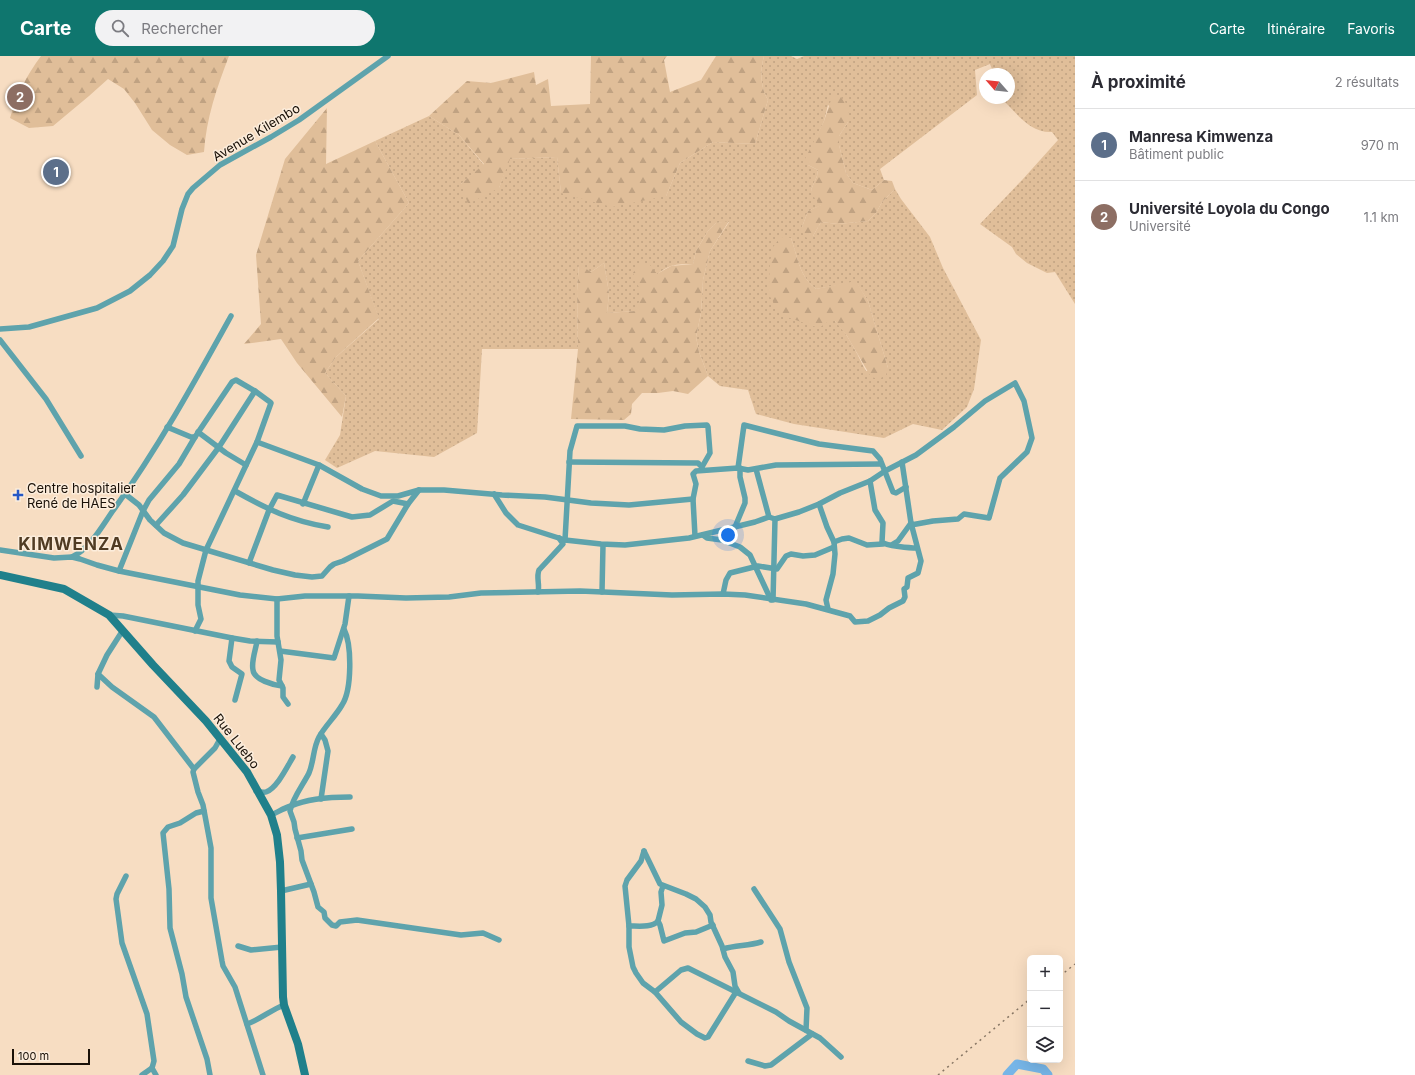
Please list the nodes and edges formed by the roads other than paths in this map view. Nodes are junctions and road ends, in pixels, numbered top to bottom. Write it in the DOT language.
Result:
graph roads {
  1 [pos="388,56"];
  2 [pos="231,316"];
  3 [pos="0,329"];
  4 [pos="0,340"];
  5 [pos="255,391"];
  6 [pos="168,427"];
  7 [pos="197,434"];
  8 [pos="257,442"];
  9 [pos="218,447"];
  10 [pos="81,456"];
  11 [pos="569,462"];
  12 [pos="902,462"];
  13 [pos="881,464"];
  14 [pos="246,465"];
  15 [pos="319,465"];
  16 [pos="702,468"];
  17 [pos="739,468"];
  18 [pos="756,469"];
  19 [pos="885,471"];
  20 [pos="870,481"];
  21 [pos="906,487"];
  22 [pos="419,490"];
  23 [pos="234,491"];
  24 [pos="125,494"];
  25 [pos="494,494"];
  26 [pos="692,499"];
  27 [pos="567,500"];
  28 [pos="303,504"];
  29 [pos="408,504"];
  30 [pos="819,504"];
  31 [pos="269,510"];
  32 [pos="143,511"];
  33 [pos="769,517"];
  34 [pos="775,519"];
  35 [pos="139,520"];
  36 [pos="150,520"];
  37 [pos="911,524"];
  38 [pos="156,526"];
  39 [pos="328,527"];
  40 [pos="734,527"];
  41 [pos="703,535"];
  42 [pos="695,536"];
  43 [pos="562,539"];
  44 [pos="603,544"];
  45 [pos="834,544"];
  46 [pos="884,544"];
  47 [pos="893,544"];
  48 [pos="917,548"];
  49 [pos="0,550"];
  50 [pos="206,550"];
  51 [pos="72,557"];
  52 [pos="249,563"];
  53 [pos="755,567"];
  54 [pos="774,570"];
  55 [pos="119,571"];
  56 [pos="0,575"];
  57 [pos="198,586"];
  58 [pos="538,592"];
  59 [pos="602,592"];
  60 [pos="722,594"];
  61 [pos="349,596"];
  62 [pos="277,599"];
  63 [pos="772,600"];
  64 [pos="828,609"];
  65 [pos="109,615"];
  66 [pos="344,629"];
  67 [pos="123,630"];
  68 [pos="195,631"];
  69 [pos="232,638"];
  70 [pos="257,641"];
  71 [pos="278,642"];
  72 [pos="349,644"];
  73 [pos="338,649"];
  74 [pos="280,650"];
  75 [pos="98,674"];
  76 [pos="282,686"];
  77 [pos="97,687"];
  78 [pos="235,700"];
  79 [pos="288,704"];
  80 [pos="321,734"];
  81 [pos="220,739"];
  82 [pos="293,758"];
  83 [pos="194,769"];
  84 [pos="256,790"];
  85 [pos="350,797"];
  86 [pos="321,799"];
  87 [pos="292,805"];
  88 [pos="204,811"];
  89 [pos="271,815"];
  90 [pos="352,829"];
  91 [pos="297,838"];
  92 [pos="126,876"];
  93 [pos="311,884"];
  94 [pos="663,886"];
  95 [pos="754,889"];
  96 [pos="281,891"];
  97 [pos="658,922"];
  98 [pos="713,925"];
  99 [pos="629,926"];
  100 [pos="499,940"];
  101 [pos="761,942"];
  102 [pos="238,946"];
  103 [pos="282,947"];
  104 [pos="723,949"];
  105 [pos="656,992"];
  106 [pos="737,993"];
  107 [pos="284,1005"];
  108 [pos="247,1024"];
  109 [pos="806,1030"];
  110 [pos="812,1034"];
  111 [pos="842,1057"];
  112 [pos="748,1061"];
  113 [pos="152,1068"];
  114 [pos="142,1075"];
  115 [pos="156,1075"];
  116 [pos="210,1075"];
  117 [pos="263,1075"];
  118 [pos="305,1075"];
  1 -- 3 [label="street, Avenue Kilembo"];
  2 -- 6 [label="street"];
  4 -- 10 [label="street"];
  5 -- 7 [label="street"];
  5 -- 8 [label="street"];
  5 -- 9 [label="street"];
  6 -- 7 [label="street"];
  6 -- 24 [label="street"];
  7 -- 9 [label="street"];
  7 -- 32 [label="street"];
  8 -- 14 [label="street"];
  8 -- 15 [label="street"];
  9 -- 14 [label="street"];
  9 -- 38 [label="street"];
  11 -- 16 [label="street"];
  11 -- 16 [label="street"];
  11 -- 27 [label="street"];
  12 -- 19 [label="street"];
  12 -- 21 [label="street"];
  12 -- 37 [label="street"];
  13 -- 17 [label="street"];
  13 -- 18 [label="street"];
  13 -- 19 [label="street"];
  14 -- 23 [label="street"];
  15 -- 22 [label="street"];
  15 -- 28 [label="street"];
  16 -- 17 [label="street"];
  16 -- 26 [label="street"];
  17 -- 18 [label="street"];
  17 -- 40 [label="street"];
  18 -- 33 [label="street"];
  19 -- 20 [label="street"];
  19 -- 21 [label="street"];
  20 -- 30 [label="street"];
  20 -- 46 [label="street"];
  21 -- 37 [label="street"];
  22 -- 25 [label="street"];
  22 -- 29 [label="street"];
  23 -- 31 [label="street"];
  23 -- 50 [label="street"];
  24 -- 32 [label="street"];
  24 -- 51 [label="street"];
  25 -- 27 [label="street"];
  25 -- 43 [label="street"];
  26 -- 27 [label="street"];
  26 -- 42 [label="street"];
  27 -- 43 [label="street"];
  28 -- 29 [label="street"];
  28 -- 31 [label="street"];
  29 -- 52 [label="street"];
  30 -- 34 [label="street"];
  30 -- 45 [label="street"];
  31 -- 39 [label="street"];
  31 -- 52 [label="street"];
  32 -- 35 [label="street"];
  32 -- 36 [label="street"];
  33 -- 34 [label="street"];
  33 -- 40 [label="street"];
  34 -- 54 [label="street"];
  35 -- 36 [label="street"];
  35 -- 55 [label="street"];
  36 -- 38 [label="street"];
  37 -- 47 [label="street"];
  37 -- 48 [label="street"];
  38 -- 50 [label="street"];
  40 -- 41 [label="street"];
  41 -- 42 [label="street"];
  41 -- 53 [label="street"];
  42 -- 44 [label="street"];
  43 -- 44 [label="street"];
  43 -- 58 [label="street"];
  44 -- 59 [label="street"];
  45 -- 46 [label="street"];
  45 -- 54 [label="street"];
  45 -- 64 [label="street"];
  46 -- 47 [label="street"];
  47 -- 48 [label="street"];
  48 -- 64 [label="street"];
  49 -- 51 [label="street"];
  50 -- 52 [label="street"];
  50 -- 57 [label="street"];
  51 -- 55 [label="street"];
  53 -- 54 [label="street"];
  53 -- 60 [label="street"];
  53 -- 63 [label="street"];
  54 -- 63 [label="street"];
  55 -- 57 [label="street"];
  56 -- 65 [label="street, Rue Luebo"];
  57 -- 62 [label="street"];
  57 -- 68 [label="street"];
  58 -- 59 [label="street"];
  58 -- 61 [label="street"];
  59 -- 60 [label="street"];
  60 -- 63 [label="street"];
  61 -- 62 [label="street"];
  61 -- 66 [label="street"];
  62 -- 71 [label="street"];
  63 -- 64 [label="street"];
  65 -- 67 [label="street, Rue Luebo"];
  65 -- 68 [label="street"];
  66 -- 72 [label="street"];
  66 -- 73 [label="street"];
  67 -- 75 [label="street"];
  67 -- 81 [label="street, Rue Luebo"];
  68 -- 69 [label="street"];
  69 -- 70 [label="street"];
  69 -- 78 [label="street"];
  70 -- 71 [label="street"];
  70 -- 76 [label="street"];
  71 -- 74 [label="street"];
  72 -- 73 [label="street"];
  72 -- 80 [label="street"];
  73 -- 74 [label="street"];
  74 -- 76 [label="street"];
  75 -- 77 [label="street"];
  75 -- 83 [label="street"];
  76 -- 79 [label="street"];
  80 -- 86 [label="street"];
  80 -- 87 [label="street"];
  81 -- 83 [label="street"];
  81 -- 84 [label="street, Rue Luebo"];
  82 -- 84 [label="street"];
  83 -- 88 [label="street"];
  84 -- 89 [label="street, Rue Luebo"];
  85 -- 86 [label="street"];
  86 -- 87 [label="street"];
  87 -- 89 [label="street"];
  87 -- 91 [label="street"];
  88 -- 108 [label="street"];
  88 -- 116 [label="street"];
  89 -- 96 [label="street, Rue Luebo"];
  90 -- 91 [label="street"];
  91 -- 93 [label="street"];
  92 -- 113 [label="street"];
  93 -- 96 [label="street"];
  93 -- 100 [label="street"];
  94 -- 97 [label="street"];
  94 -- 98 [label="street"];
  94 -- 99 [label="street"];
  95 -- 109 [label="street"];
  96 -- 103 [label="street, Rue Luebo"];
  97 -- 98 [label="street"];
  97 -- 99 [label="street"];
  98 -- 104 [label="street"];
  99 -- 105 [label="street"];
  101 -- 104 [label="street"];
  102 -- 103 [label="street"];
  103 -- 107 [label="street, Rue Luebo"];
  104 -- 106 [label="street"];
  105 -- 106 [label="street"];
  105 -- 106 [label="street"];
  106 -- 109 [label="street"];
  107 -- 108 [label="street"];
  107 -- 118 [label="street, Rue Luebo"];
  108 -- 117 [label="street"];
  109 -- 110 [label="street"];
  110 -- 111 [label="street"];
  110 -- 112 [label="street"];
  113 -- 114 [label="street"];
  113 -- 115 [label="street"];
}
